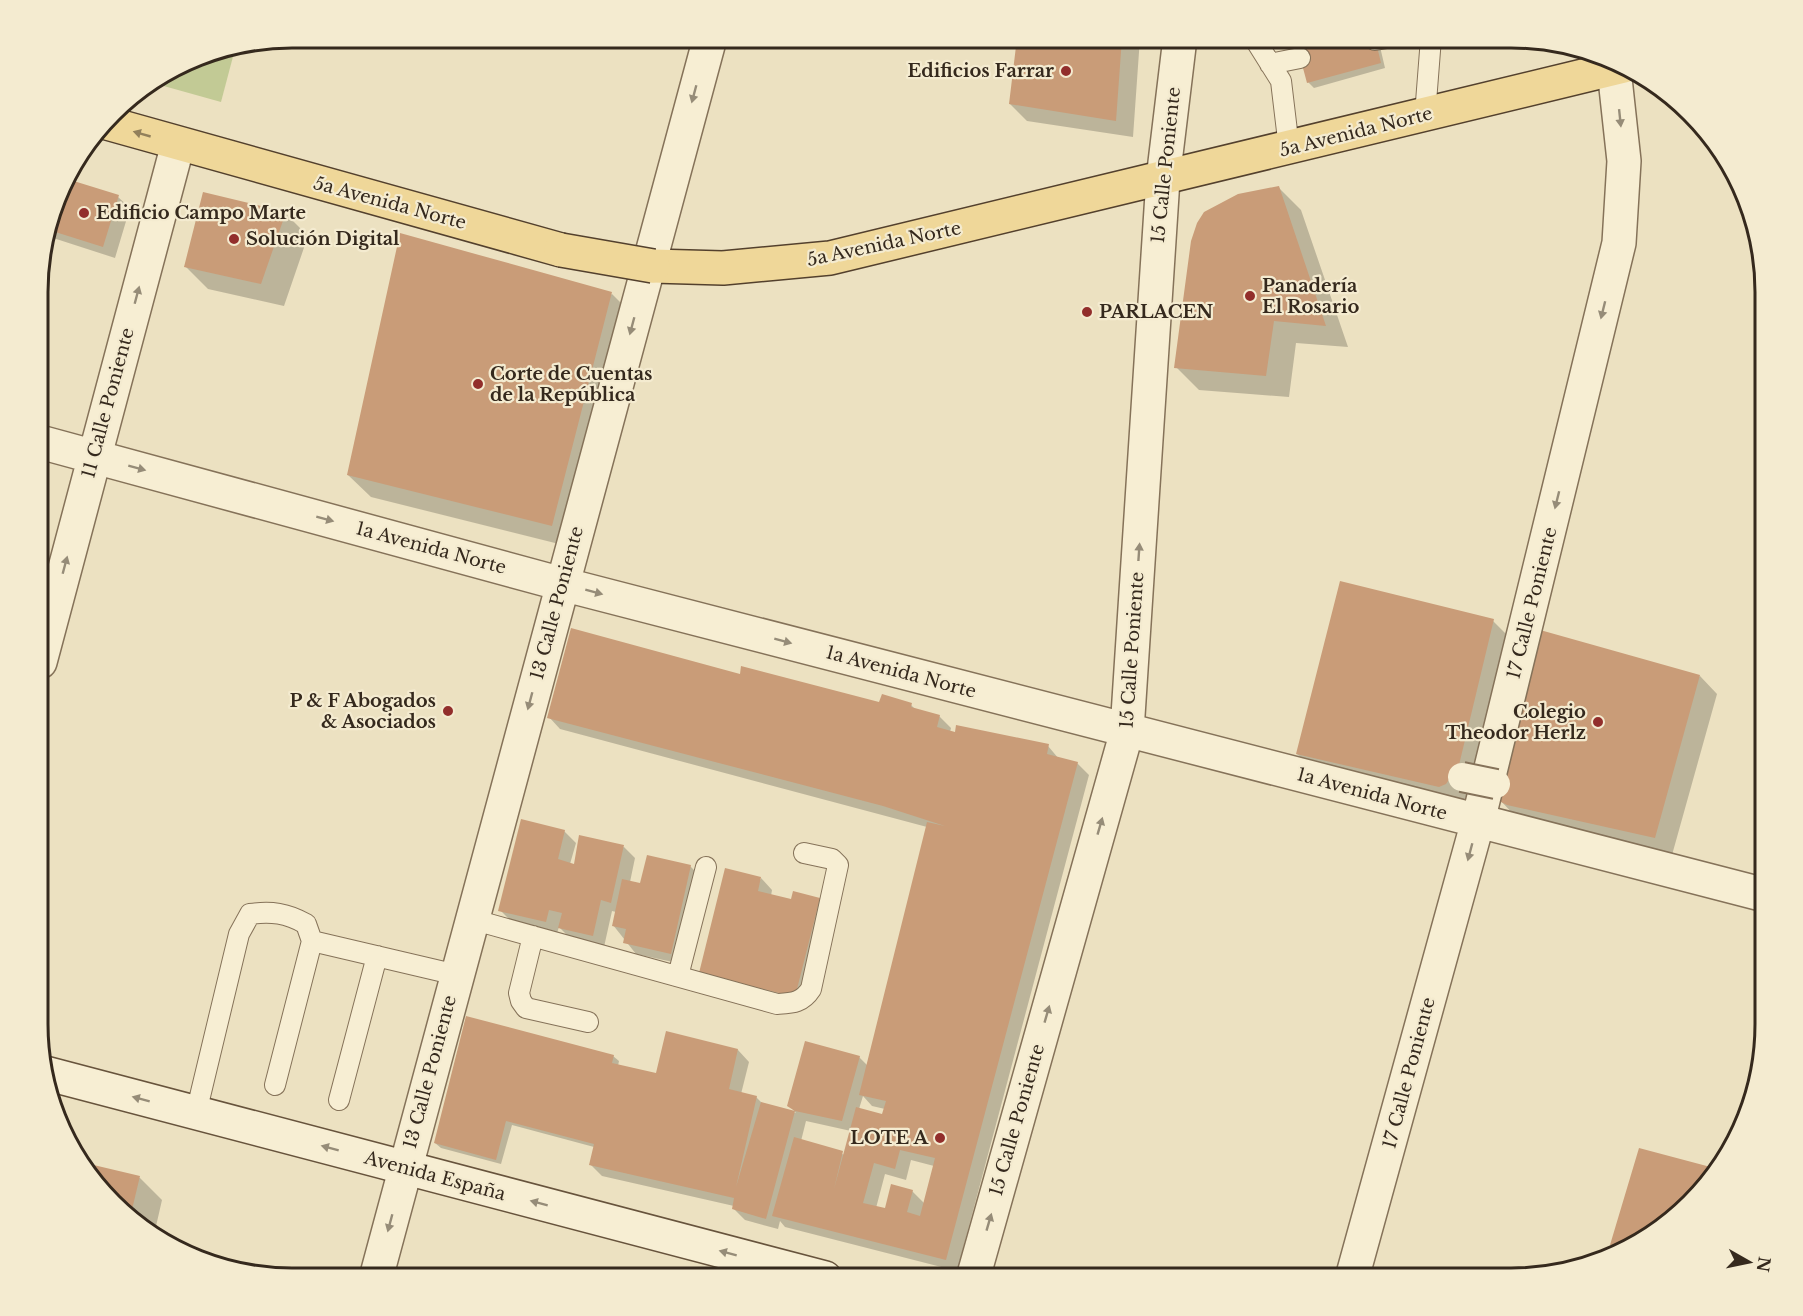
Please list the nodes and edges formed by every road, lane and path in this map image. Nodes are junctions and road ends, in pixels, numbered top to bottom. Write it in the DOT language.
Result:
graph roads {
  1 [pos="707,48"];
  2 [pos="1179,48"];
  3 [pos="1260,48"];
  4 [pos="1430,48"];
  5 [pos="1300,58"];
  6 [pos="1270,64"];
  7 [pos="1606,68"];
  8 [pos="1618,73"];
  9 [pos="1425,115"];
  10 [pos="114,125"];
  11 [pos="178,144"];
  12 [pos="1289,148"];
  13 [pos="1163,179"];
  14 [pos="48,444"];
  15 [pos="93,456"];
  16 [pos="562,584"];
  17 [pos="48,631"];
  18 [pos="1127,730"];
  19 [pos="1462,777"];
  20 [pos="1496,784"];
  21 [pos="1478,822"];
  22 [pos="804,854"];
  23 [pos="706,867"];
  24 [pos="1755,892"];
  25 [pos="471,919"];
  26 [pos="533,936"];
  27 [pos="312,941"];
  28 [pos="377,956"];
  29 [pos="457,975"];
  30 [pos="678,976"];
  31 [pos="588,1022"];
  32 [pos="54,1075"];
  33 [pos="275,1085"];
  34 [pos="339,1101"];
  35 [pos="196,1113"];
  36 [pos="405,1168"];
  37 [pos="379,1268"];
  38 [pos="787,1268"];
  39 [pos="976,1268"];
  40 [pos="1355,1268"];
  1 -- 16 [label="street, 13 Calle Poniente, one-way"];
  2 -- 13 [label="street, 15 Calle Poniente"];
  3 -- 6 [label="lane"];
  4 -- 9 [label="lane"];
  5 -- 6 [label="lane"];
  6 -- 12 [label="lane"];
  7 -- 9 [label="main road, 5a Avenida Norte"];
  8 -- 21 [label="street, 17 Calle Poniente, one-way"];
  9 -- 12 [label="main road, 5a Avenida Norte"];
  11 -- 10 [label="main road, 5a Avenida Norte, one-way"];
  11 -- 13 [label="main road, 5a Avenida Norte, bridge"];
  15 -- 11 [label="street, 11 Calle Poniente, one-way"];
  12 -- 13 [label="main road, 5a Avenida Norte"];
  18 -- 13 [label="street, 15 Calle Poniente, one-way"];
  14 -- 15 [label="street, 1a Avenida Norte"];
  15 -- 16 [label="street, 1a Avenida Norte, one-way"];
  17 -- 15 [label="street, 11 Calle Poniente, one-way"];
  16 -- 18 [label="street, 1a Avenida Norte, one-way"];
  16 -- 25 [label="street, 13 Calle Poniente, one-way"];
  18 -- 21 [label="street, 1a Avenida Norte"];
  39 -- 18 [label="street, 15 Calle Poniente, one-way"];
  19 -- 20 [label="street, bridge"];
  21 -- 24 [label="street, 1a Avenida Norte"];
  21 -- 40 [label="street, 17 Calle Poniente, one-way"];
  22 -- 30 [label="lane"];
  23 -- 30 [label="lane"];
  25 -- 26 [label="lane"];
  25 -- 29 [label="street, 13 Calle Poniente"];
  26 -- 30 [label="lane"];
  26 -- 31 [label="lane"];
  27 -- 28 [label="lane"];
  27 -- 33 [label="lane"];
  27 -- 35 [label="lane"];
  28 -- 29 [label="lane"];
  28 -- 34 [label="lane"];
  29 -- 36 [label="street, 13 Calle Poniente"];
  35 -- 32 [label="street, Avenida España, one-way"];
  36 -- 35 [label="street, Avenida España, one-way"];
  36 -- 37 [label="street, 13 Calle Poniente, one-way"];
  38 -- 36 [label="street, Avenida España, one-way"];
}
